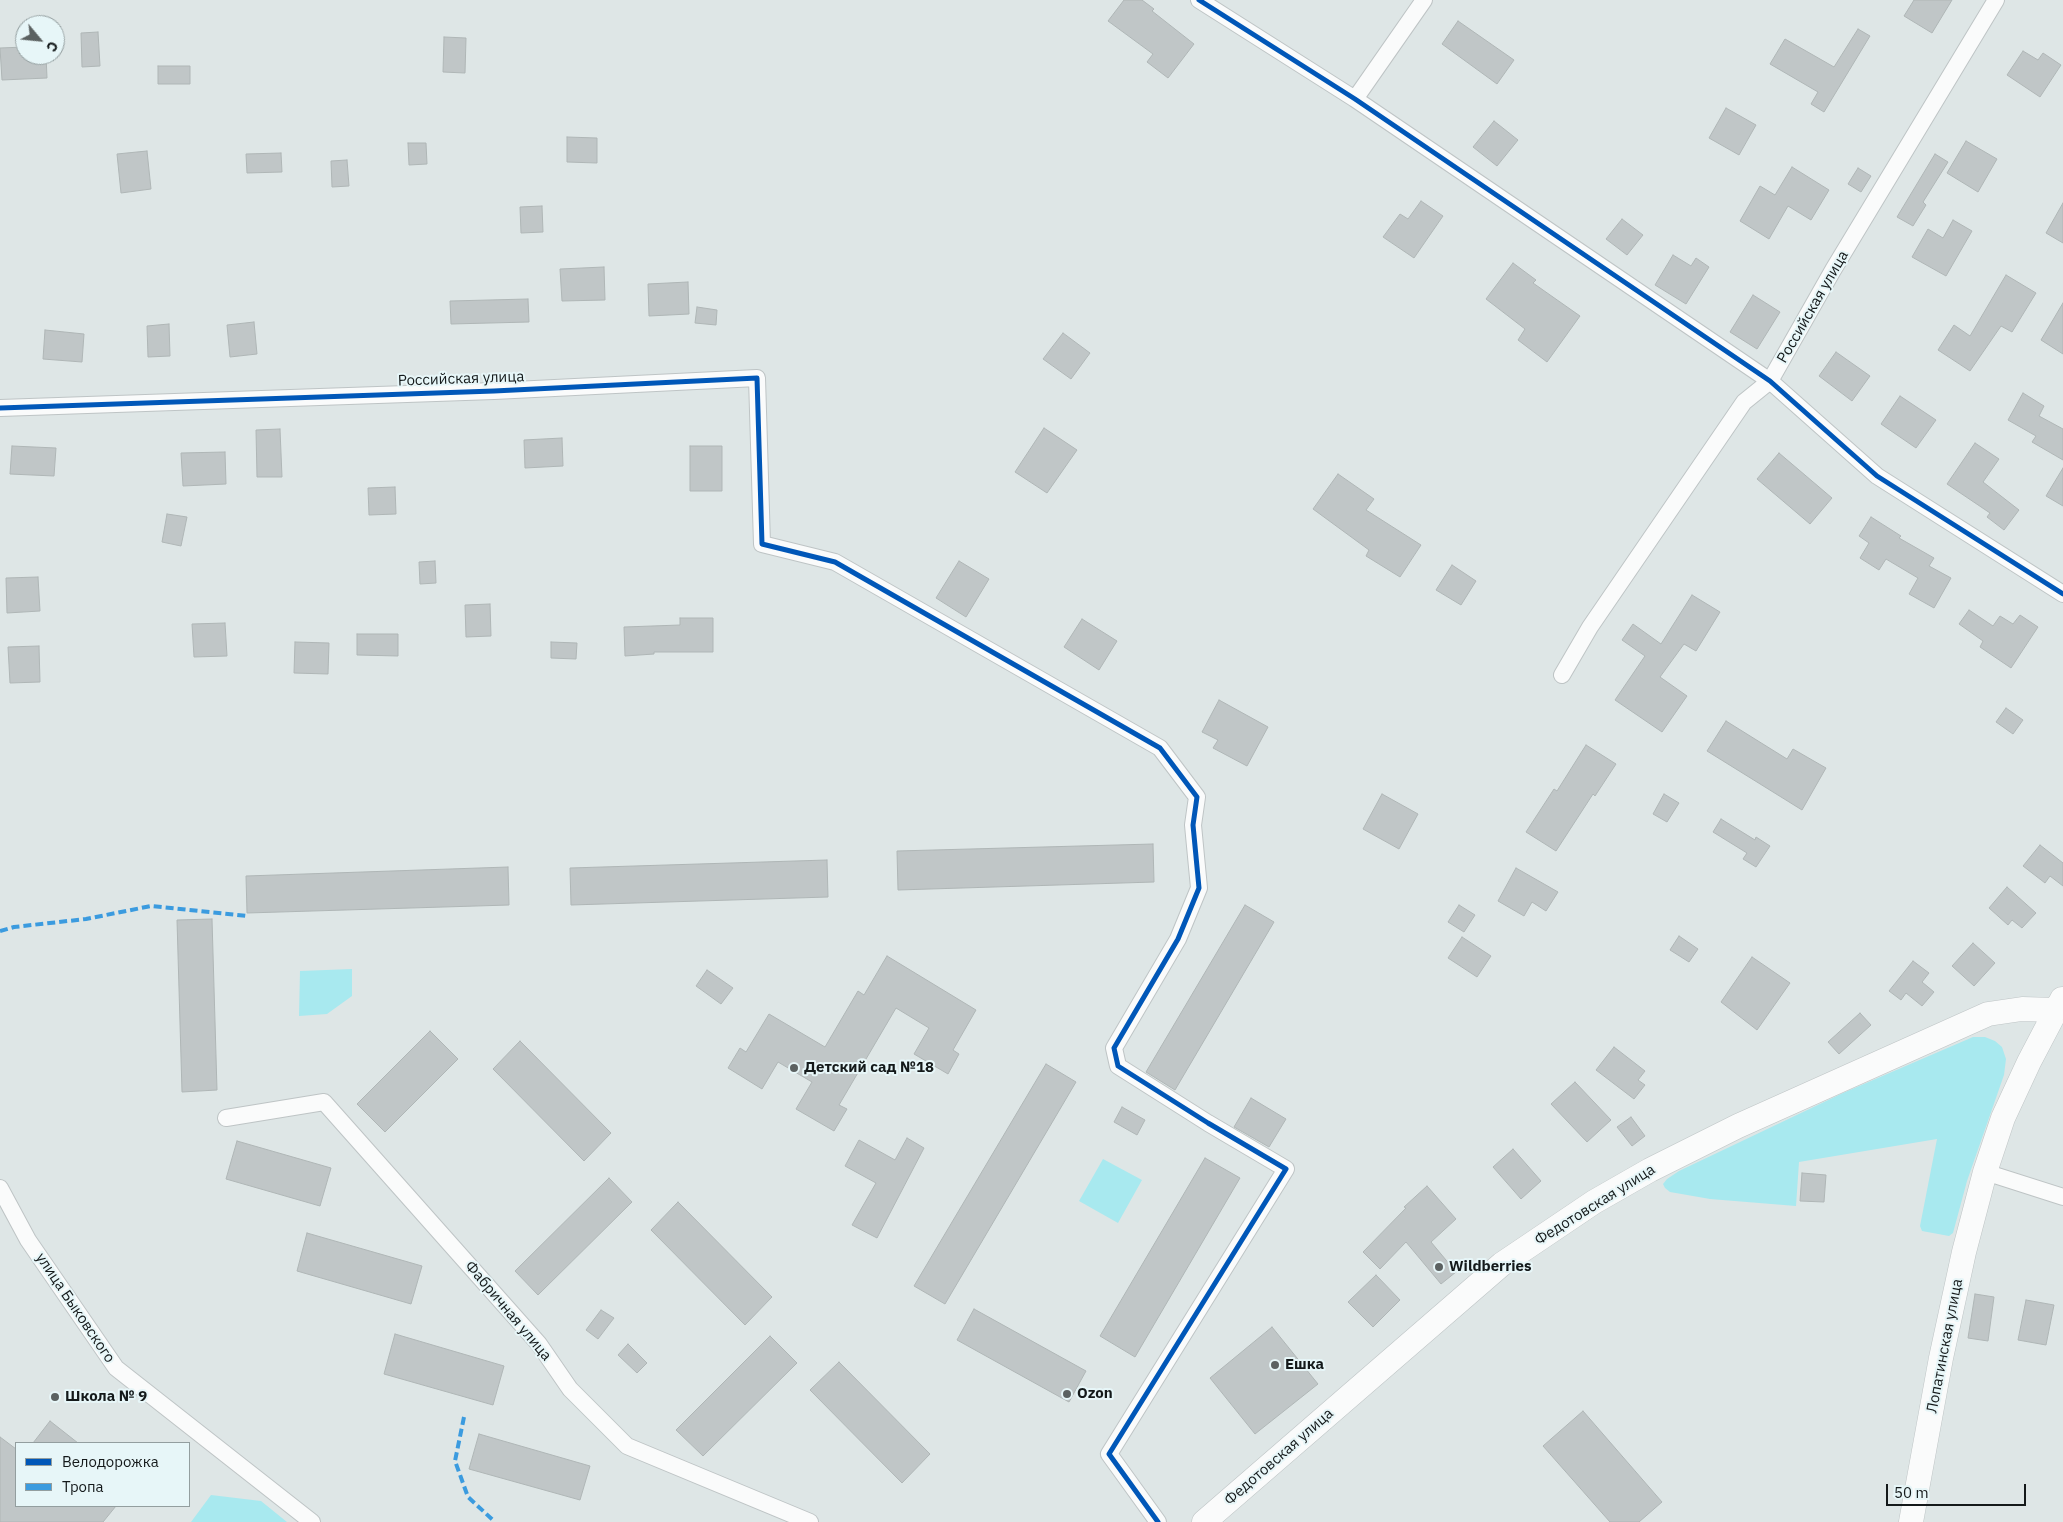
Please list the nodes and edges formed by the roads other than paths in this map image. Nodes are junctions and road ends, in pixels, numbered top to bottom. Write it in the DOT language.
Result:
graph roads {
  1 [pos="1199,0"];
  2 [pos="1424,0"];
  3 [pos="1996,0"];
  4 [pos="1355,99"];
  5 [pos="1770,381"];
  6 [pos="0,408"];
  7 [pos="2063,594"];
  8 [pos="1562,675"];
  9 [pos="2059,1004"];
  10 [pos="226,1118"];
  11 [pos="1985,1172"];
  12 [pos="0,1188"];
  13 [pos="2063,1197"];
  14 [pos="312,1522"];
  15 [pos="810,1522"];
  16 [pos="1158,1522"];
  17 [pos="1204,1522"];
  18 [pos="1911,1522"];
  1 -- 4 [label="street"];
  2 -- 4 [label="street"];
  3 -- 5 [label="street, Российская улица"];
  4 -- 5 [label="street"];
  5 -- 7 [label="street"];
  5 -- 8 [label="street, Российская улица"];
  6 -- 16 [label="street, Российская улица"];
  9 -- 11 [label="street, Федотовская улица"];
  9 -- 17 [label="street, Федотовская улица"];
  10 -- 15 [label="street, Фабричная улица"];
  11 -- 13 [label="street"];
  11 -- 18 [label="street, Лопатинская улица"];
  12 -- 14 [label="street, улица Быковского"];
}
